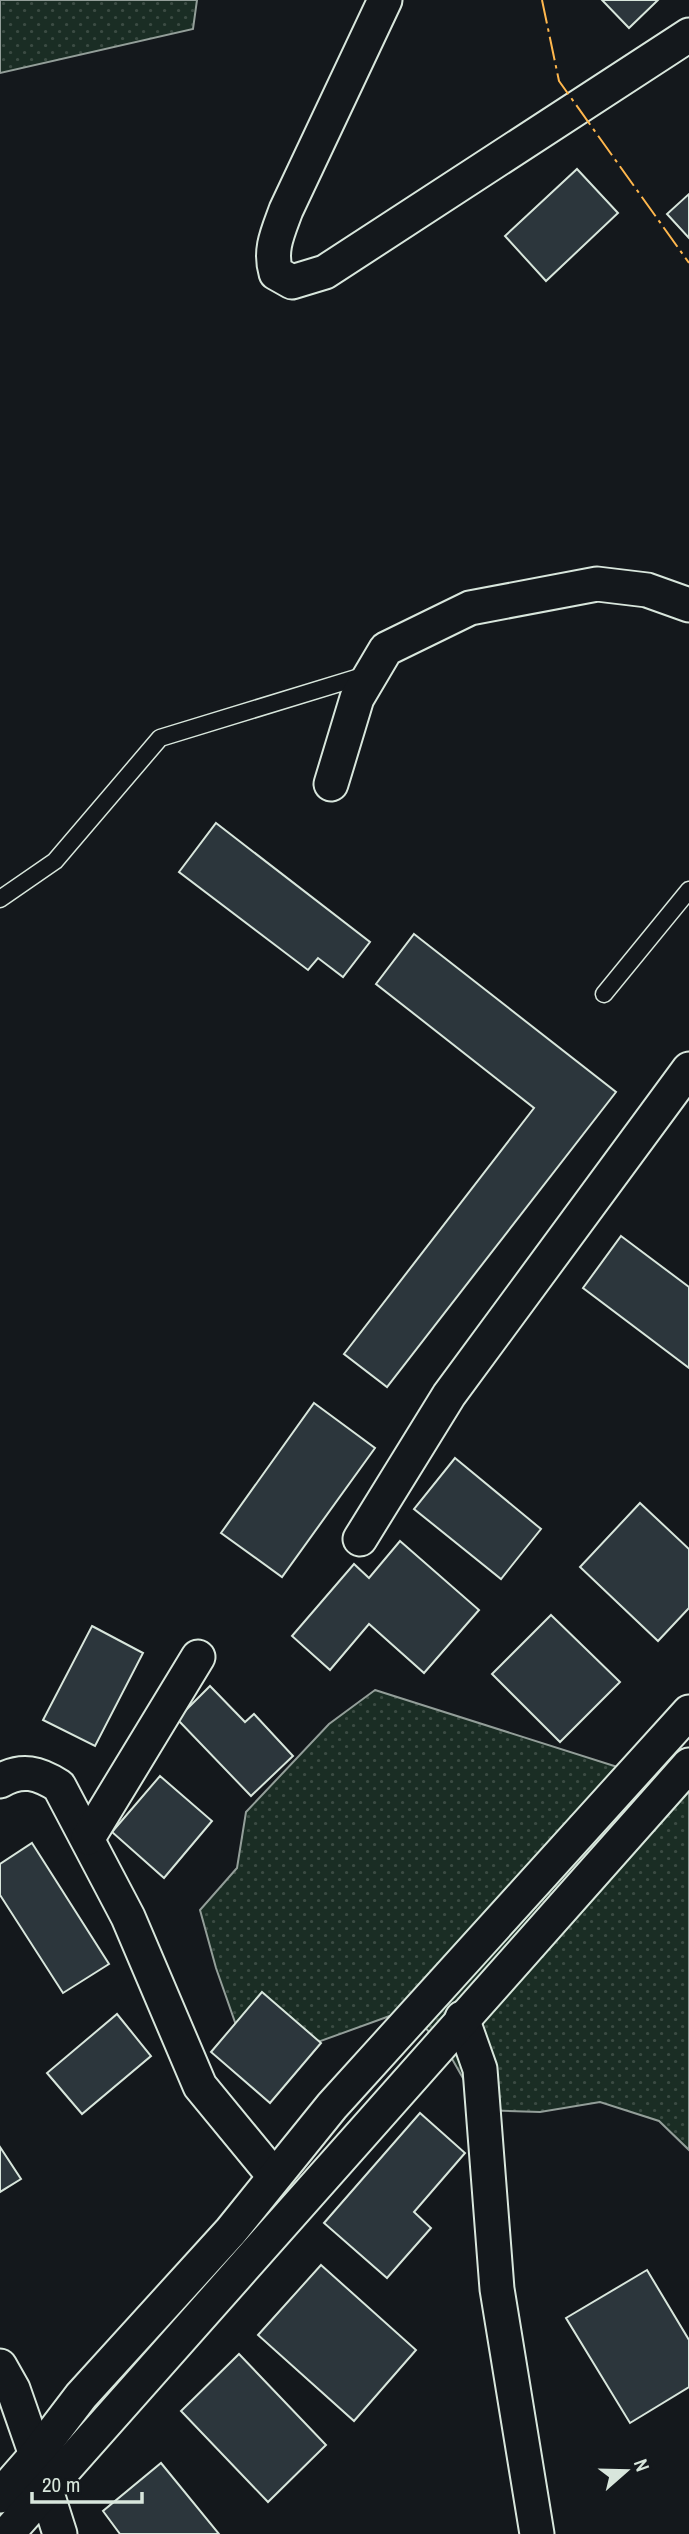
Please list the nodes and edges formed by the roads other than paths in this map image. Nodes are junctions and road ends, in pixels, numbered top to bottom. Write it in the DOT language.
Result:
graph roads {
  1 [pos="385,0"];
  2 [pos="689,35"];
  3 [pos="689,605"];
  4 [pos="372,673"];
  5 [pos="331,784"];
  6 [pos="689,890"];
  7 [pos="0,899"];
  8 [pos="604,994"];
  9 [pos="689,1069"];
  10 [pos="360,1539"];
  11 [pos="198,1657"];
  12 [pos="689,1712"];
  13 [pos="689,1765"];
  14 [pos="0,1781"];
  15 [pos="88,1838"];
  16 [pos="462,2018"];
  17 [pos="332,2106"];
  18 [pos="362,2132"];
  19 [pos="274,2176"];
  20 [pos="0,2366"];
  21 [pos="36,2455"];
  22 [pos="46,2490"];
  23 [pos="0,2496"];
  24 [pos="7,2534"];
  25 [pos="60,2534"];
  26 [pos="537,2534"];
  1 -- 2 [label="street"];
  3 -- 4 [label="street"];
  4 -- 5 [label="street"];
  4 -- 7 [label="lane"];
  6 -- 8 [label="lane"];
  9 -- 10 [label="street"];
  11 -- 15 [label="street"];
  12 -- 17 [label="street"];
  13 -- 16 [label="street"];
  14 -- 15 [label="street"];
  15 -- 19 [label="street"];
  16 -- 18 [label="street"];
  16 -- 26 [label="street"];
  17 -- 18 [label="street"];
  17 -- 19 [label="street"];
  18 -- 22 [label="street"];
  19 -- 21 [label="street"];
  20 -- 21 [label="street"];
  21 -- 23 [label="street"];
  22 -- 24 [label="street"];
  22 -- 25 [label="street"];
}
